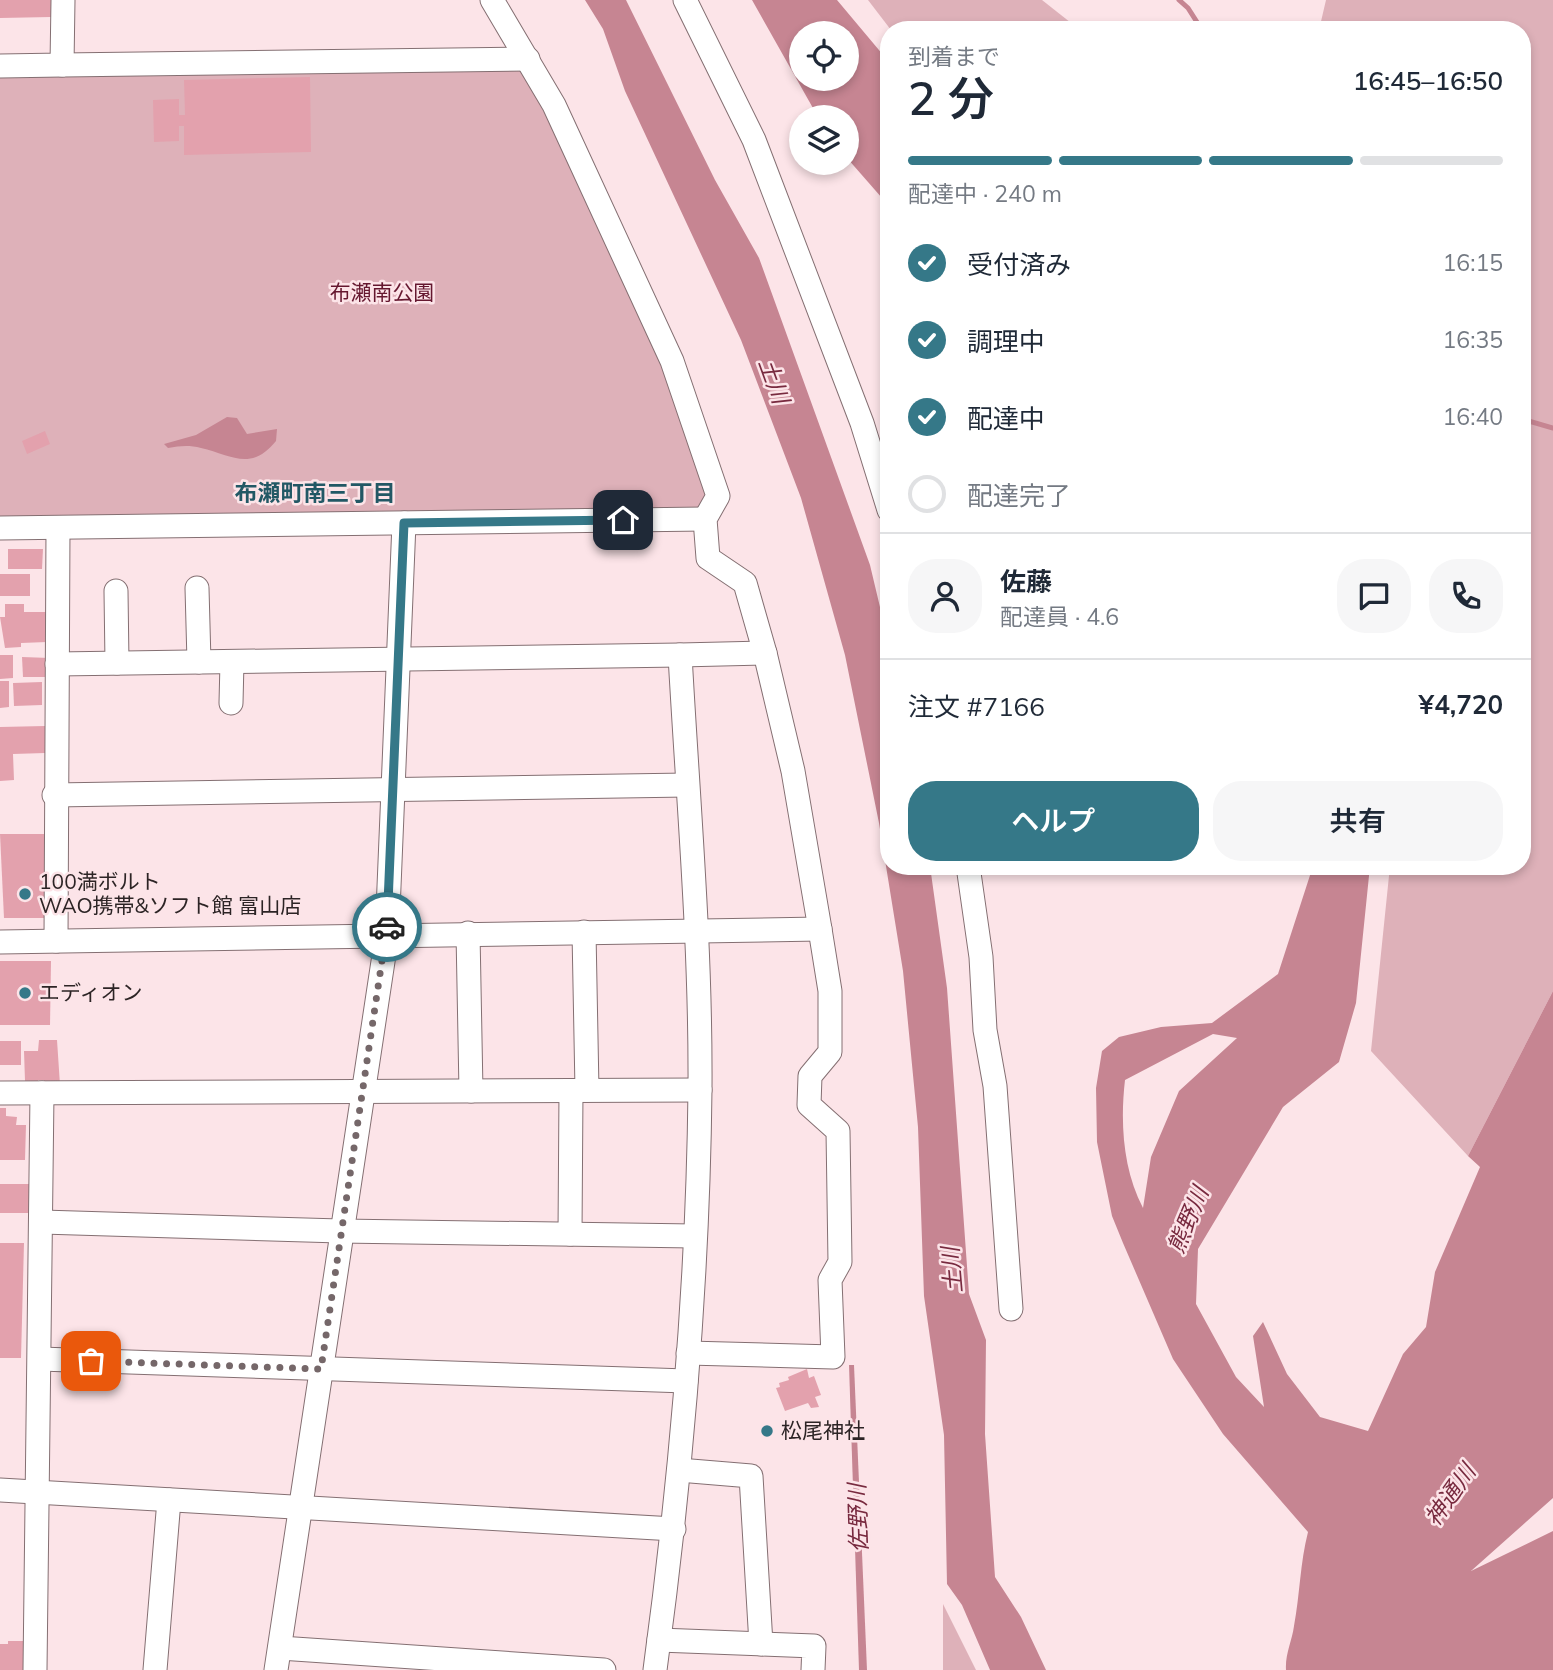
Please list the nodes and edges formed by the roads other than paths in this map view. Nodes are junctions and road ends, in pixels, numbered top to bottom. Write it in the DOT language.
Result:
graph roads {
  1 [pos="63,0"];
  2 [pos="492,0"];
  3 [pos="685,0"];
  4 [pos="527,59"];
  5 [pos="62,65"];
  6 [pos="0,66"];
  7 [pos="880,480"];
  8 [pos="705,519"];
  9 [pos="404,523"];
  10 [pos="0,528"];
  11 [pos="58,528"];
  12 [pos="197,588"];
  13 [pos="116,591"];
  14 [pos="765,653"];
  15 [pos="680,655"];
  16 [pos="398,660"];
  17 [pos="199,662"];
  18 [pos="232,662"];
  19 [pos="117,663"];
  20 [pos="57,664"];
  21 [pos="231,703"];
  22 [pos="687,785"];
  23 [pos="392,790"];
  24 [pos="54,795"];
  25 [pos="969,875"];
  26 [pos="820,929"];
  27 [pos="698,930"];
  28 [pos="584,932"];
  29 [pos="468,933"];
  30 [pos="387,935"];
  31 [pos="56,941"];
  32 [pos="0,942"];
  33 [pos="579,1090"];
  34 [pos="700,1090"];
  35 [pos="471,1091"];
  36 [pos="363,1092"];
  37 [pos="0,1093"];
  38 [pos="42,1093"];
  39 [pos="42,1222"];
  40 [pos="340,1231"];
  41 [pos="569,1234"];
  42 [pos="694,1236"];
  43 [pos="1011,1309"];
  44 [pos="688,1353"];
  45 [pos="40,1360"];
  46 [pos="321,1369"];
  47 [pos="686,1381"];
  48 [pos="679,1470"];
  49 [pos="0,1490"];
  50 [pos="38,1492"];
  51 [pos="169,1500"];
  52 [pos="299,1507"];
  53 [pos="674,1529"];
  54 [pos="659,1640"];
  55 [pos="761,1644"];
  56 [pos="278,1659"];
  57 [pos="36,1670"];
  58 [pos="155,1670"];
  59 [pos="604,1670"];
  60 [pos="655,1670"];
  61 [pos="813,1670"];
  1 -- 5 [label="street"];
  2 -- 4 [label="street"];
  3 -- 7 [label="street"];
  4 -- 5 [label="street"];
  4 -- 8 [label="street"];
  5 -- 6 [label="street"];
  8 -- 9 [label="street"];
  8 -- 14 [label="street"];
  9 -- 11 [label="street"];
  9 -- 16 [label="street"];
  10 -- 11 [label="street"];
  11 -- 20 [label="street"];
  12 -- 17 [label="street"];
  13 -- 19 [label="street"];
  14 -- 15 [label="street"];
  14 -- 26 [label="street"];
  15 -- 16 [label="street"];
  15 -- 22 [label="street"];
  16 -- 18 [label="street"];
  16 -- 23 [label="street"];
  17 -- 18 [label="street"];
  17 -- 19 [label="street"];
  18 -- 21 [label="street"];
  19 -- 20 [label="street"];
  20 -- 24 [label="street"];
  22 -- 23 [label="street"];
  22 -- 27 [label="street"];
  23 -- 24 [label="street"];
  23 -- 30 [label="street"];
  24 -- 31 [label="street"];
  25 -- 43 [label="street"];
  26 -- 27 [label="street"];
  26 -- 44 [label="street"];
  27 -- 28 [label="street"];
  27 -- 34 [label="street"];
  28 -- 29 [label="street"];
  28 -- 33 [label="street"];
  29 -- 30 [label="street"];
  29 -- 35 [label="street"];
  30 -- 31 [label="street"];
  30 -- 36 [label="street"];
  31 -- 32 [label="street"];
  33 -- 34 [label="street"];
  33 -- 35 [label="street"];
  33 -- 41 [label="street"];
  34 -- 42 [label="street"];
  35 -- 36 [label="street"];
  36 -- 38 [label="street"];
  36 -- 40 [label="street"];
  37 -- 38 [label="street"];
  38 -- 39 [label="street"];
  39 -- 40 [label="street"];
  39 -- 45 [label="street"];
  40 -- 41 [label="street"];
  40 -- 46 [label="street"];
  41 -- 42 [label="street"];
  42 -- 44 [label="street"];
  44 -- 47 [label="street"];
  45 -- 46 [label="street"];
  45 -- 50 [label="street"];
  46 -- 47 [label="street"];
  46 -- 52 [label="street"];
  47 -- 48 [label="street"];
  48 -- 53 [label="street"];
  48 -- 55 [label="street"];
  49 -- 50 [label="street"];
  50 -- 51 [label="street"];
  50 -- 57 [label="street"];
  51 -- 52 [label="street"];
  51 -- 58 [label="street"];
  52 -- 53 [label="street"];
  52 -- 56 [label="street"];
  53 -- 54 [label="street"];
  54 -- 55 [label="street"];
  54 -- 60 [label="street"];
  55 -- 61 [label="street"];
  56 -- 59 [label="street"];
}
